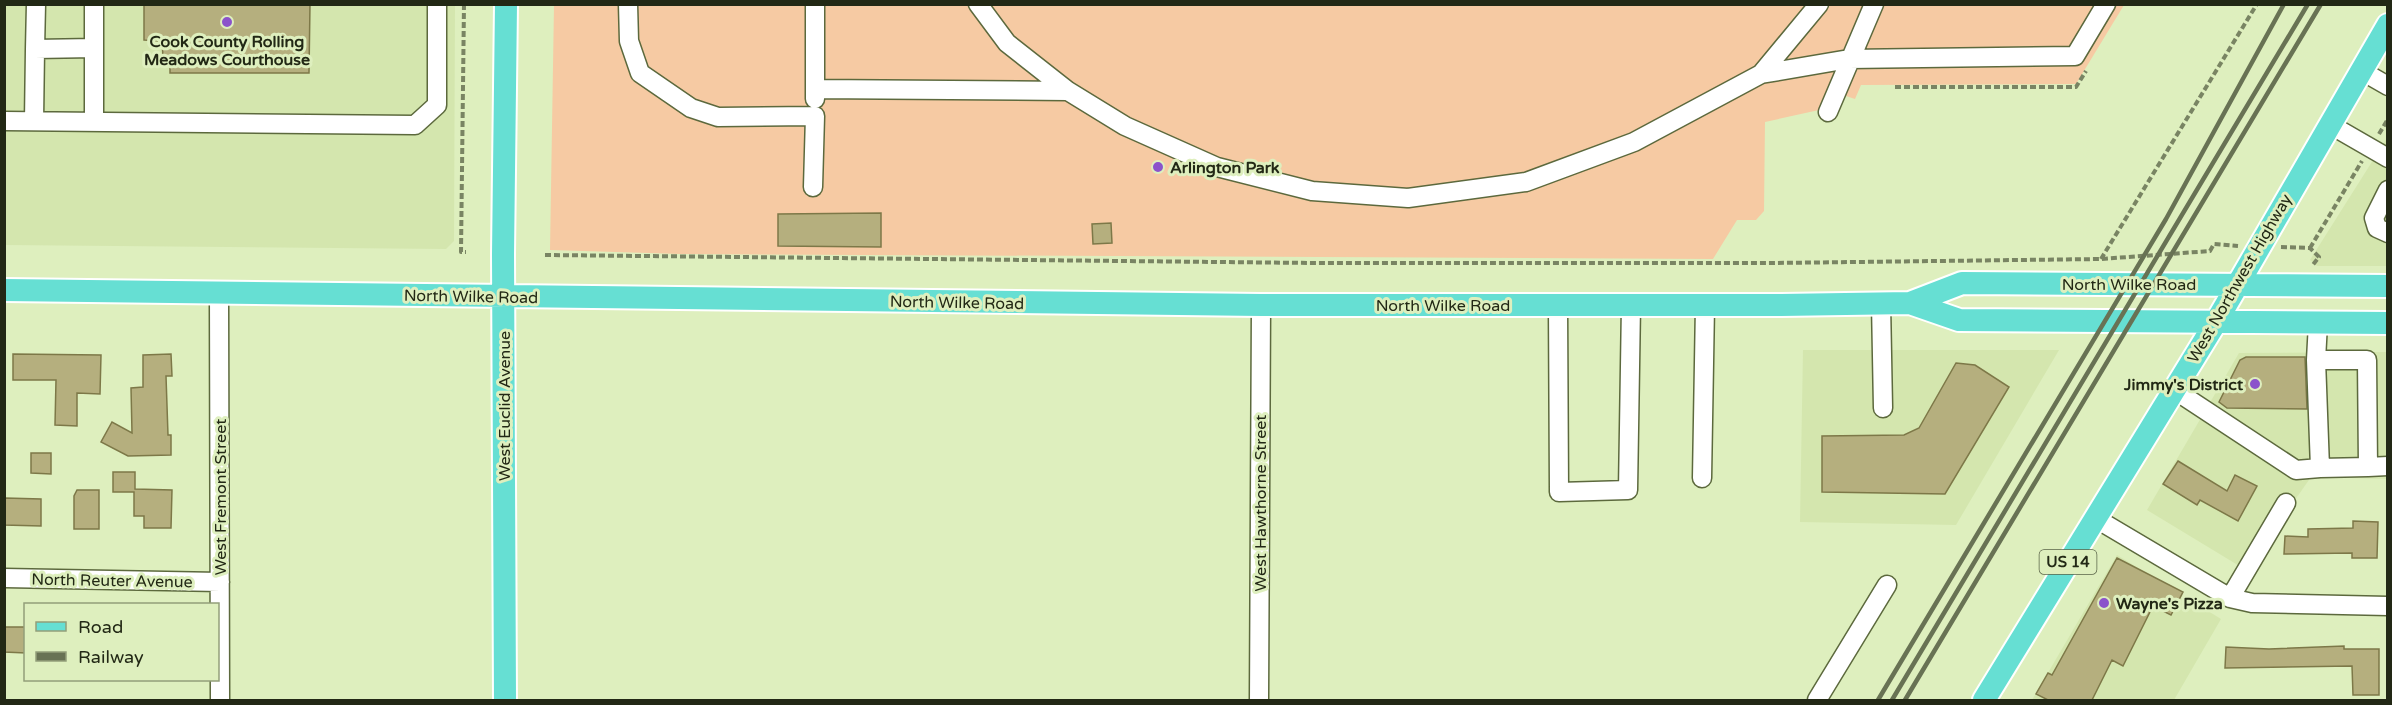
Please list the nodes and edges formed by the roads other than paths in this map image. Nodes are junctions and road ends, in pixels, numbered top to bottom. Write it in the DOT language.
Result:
graph roads {
  1 [pos="36,4"];
  2 [pos="94,4"];
  3 [pos="437,4"];
  4 [pos="506,4"];
  5 [pos="628,4"];
  6 [pos="815,4"];
  7 [pos="978,4"];
  8 [pos="1819,4"];
  9 [pos="1874,4"];
  10 [pos="2106,4"];
  11 [pos="2388,25"];
  12 [pos="94,48"];
  13 [pos="35,49"];
  14 [pos="1849,58"];
  15 [pos="2360,70"];
  16 [pos="1761,74"];
  17 [pos="2388,86"];
  18 [pos="815,89"];
  19 [pos="1068,91"];
  20 [pos="1827,112"];
  21 [pos="815,116"];
  22 [pos="4,121"];
  23 [pos="34,121"];
  24 [pos="94,121"];
  25 [pos="2329,124"];
  26 [pos="2388,158"];
  27 [pos="813,187"];
  28 [pos="2388,190"];
  29 [pos="2388,233"];
  30 [pos="2236,284"];
  31 [pos="2388,286"];
  32 [pos="4,290"];
  33 [pos="219,293"];
  34 [pos="504,297"];
  35 [pos="1881,303"];
  36 [pos="1910,303"];
  37 [pos="1261,305"];
  38 [pos="1631,305"];
  39 [pos="1705,305"];
  40 [pos="1558,306"];
  41 [pos="2216,322"];
  42 [pos="2318,323"];
  43 [pos="2388,323"];
  44 [pos="2316,360"];
  45 [pos="2173,389"];
  46 [pos="1883,408"];
  47 [pos="2388,466"];
  48 [pos="2368,467"];
  49 [pos="2320,468"];
  50 [pos="1702,478"];
  51 [pos="2286,502"];
  52 [pos="2095,518"];
  53 [pos="4,578"];
  54 [pos="220,582"];
  55 [pos="1887,585"];
  56 [pos="2230,598"];
  57 [pos="2388,606"];
  58 [pos="220,700"];
  59 [pos="505,700"];
  60 [pos="1258,700"];
  61 [pos="1817,700"];
  62 [pos="1984,700"];
  1 -- 13 [label="street"];
  2 -- 12 [label="street"];
  3 -- 24 [label="street"];
  4 -- 34 [label="main road, West Euclid Avenue"];
  5 -- 21 [label="street"];
  6 -- 18 [label="street"];
  7 -- 19 [label="street"];
  8 -- 16 [label="street"];
  9 -- 14 [label="street"];
  10 -- 14 [label="street"];
  11 -- 15 [label="main road, US 14"];
  12 -- 13 [label="street"];
  12 -- 24 [label="street"];
  13 -- 23 [label="street"];
  14 -- 16 [label="street"];
  14 -- 20 [label="street"];
  15 -- 17 [label="street"];
  15 -- 25 [label="main road, West Northwest Highway / US 14"];
  16 -- 19 [label="street"];
  18 -- 19 [label="street"];
  18 -- 21 [label="street"];
  21 -- 27 [label="street"];
  22 -- 23 [label="street"];
  23 -- 24 [label="street"];
  25 -- 26 [label="street"];
  25 -- 30 [label="main road, West Northwest Highway / US 14"];
  28 -- 29 [label="street"];
  30 -- 31 [label="main road, North Wilke Road"];
  30 -- 36 [label="main road, North Wilke Road"];
  30 -- 41 [label="main road, West Northwest Highway / US 14"];
  32 -- 33 [label="main road, North Wilke Road"];
  33 -- 34 [label="main road, North Wilke Road"];
  33 -- 54 [label="street, West Fremont Street"];
  34 -- 37 [label="main road, North Wilke Road"];
  34 -- 59 [label="main road, West Euclid Avenue"];
  35 -- 36 [label="main road, North Wilke Road"];
  35 -- 39 [label="main road, North Wilke Road"];
  35 -- 46 [label="street"];
  36 -- 41 [label="main road, North Wilke Road"];
  37 -- 40 [label="main road, North Wilke Road"];
  37 -- 60 [label="street, West Hawthorne Street"];
  38 -- 39 [label="main road, North Wilke Road"];
  38 -- 40 [label="main road, North Wilke Road"];
  38 -- 40 [label="street"];
  39 -- 50 [label="street"];
  41 -- 42 [label="main road, North Wilke Road"];
  41 -- 45 [label="main road, West Northwest Highway / US 14"];
  42 -- 43 [label="main road, North Wilke Road"];
  42 -- 44 [label="street"];
  44 -- 48 [label="street"];
  44 -- 49 [label="street"];
  45 -- 49 [label="street"];
  45 -- 52 [label="main road, West Northwest Highway / US 14"];
  47 -- 48 [label="street"];
  48 -- 49 [label="street"];
  51 -- 56 [label="street"];
  52 -- 56 [label="street"];
  52 -- 62 [label="main road, West Northwest Highway / US 14"];
  53 -- 54 [label="street, North Reuter Avenue"];
  54 -- 58 [label="street, West Fremont Street"];
  55 -- 61 [label="street"];
  56 -- 57 [label="street"];
}
